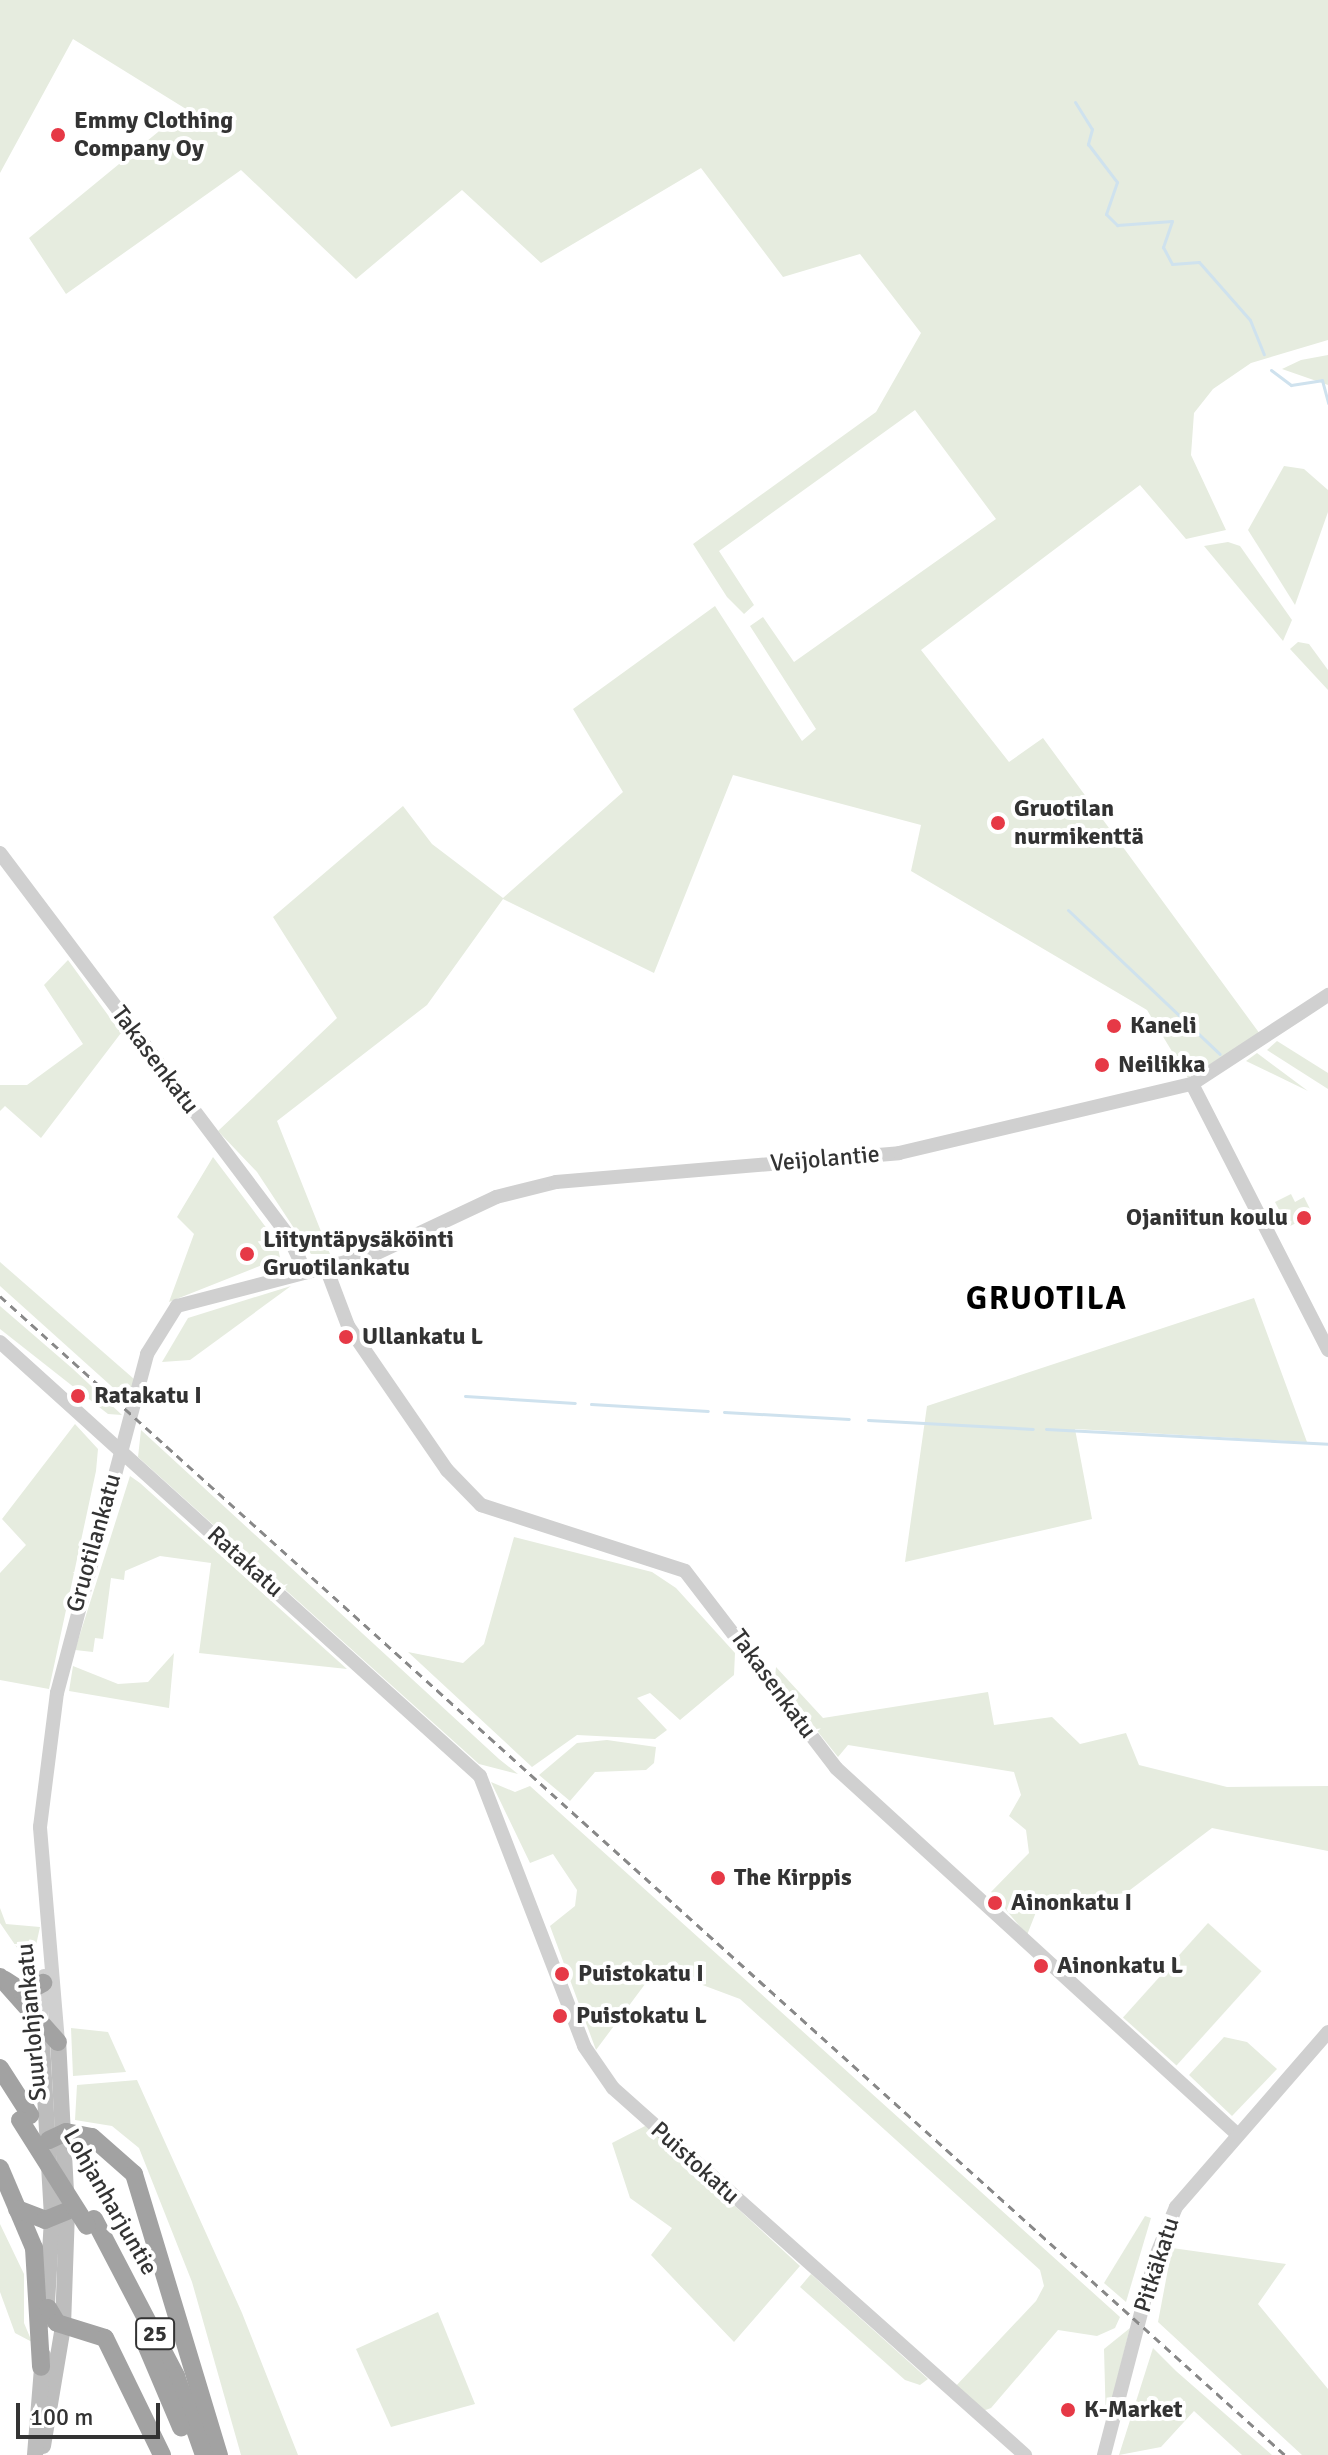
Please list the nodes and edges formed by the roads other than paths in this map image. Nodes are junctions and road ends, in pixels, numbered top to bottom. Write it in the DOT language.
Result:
graph roads {
  1 [pos="0,853"];
  2 [pos="1328,995"];
  3 [pos="1192,1084"];
  4 [pos="325,1265"];
  5 [pos="304,1269"];
  6 [pos="0,1342"];
  7 [pos="1328,1350"];
  8 [pos="121,1450"];
  9 [pos="486,1786"];
  10 [pos="48,1924"];
  11 [pos="0,1976"];
  12 [pos="43,1983"];
  13 [pos="41,2026"];
  14 [pos="1328,2032"];
  15 [pos="58,2042"];
  16 [pos="0,2068"];
  17 [pos="0,2089"];
  18 [pos="25,2117"];
  19 [pos="1237,2134"];
  20 [pos="58,2136"];
  21 [pos="0,2168"];
  22 [pos="17,2209"];
  23 [pos="60,2215"];
  24 [pos="90,2223"];
  25 [pos="48,2308"];
  26 [pos="63,2326"];
  27 [pos="41,2367"];
  28 [pos="37,2455"];
  29 [pos="162,2455"];
  30 [pos="191,2455"];
  31 [pos="204,2455"];
  32 [pos="219,2455"];
  33 [pos="1025,2455"];
  34 [pos="1104,2455"];
  1 -- 5 [label="street, Takasenkatu"];
  2 -- 3 [label="street, Veijolantie"];
  3 -- 4 [label="street, Veijolantie"];
  3 -- 7 [label="street"];
  4 -- 5 [label="street, Veijolantie"];
  4 -- 19 [label="street, Takasenkatu"];
  5 -- 8 [label="street, Gruotilankatu"];
  6 -- 8 [label="street, Ratakatu"];
  8 -- 9 [label="street, Ratakatu"];
  8 -- 10 [label="street, Gruotilankatu"];
  9 -- 33 [label="street, Puistokatu"];
  10 -- 12 [label="street, Suurlohjankatu"];
  10 -- 15 [label="street, Suurlohjankatu"];
  11 -- 12 [label="highway"];
  11 -- 13 [label="highway"];
  12 -- 13 [label="street, Suurlohjankatu"];
  13 -- 15 [label="highway"];
  13 -- 20 [label="main road, Suurlohjankatu"];
  14 -- 19 [label="street, Pitkäkatu"];
  15 -- 20 [label="main road, Suurlohjankatu"];
  16 -- 18 [label="highway, Lohjanharjuntie / 25"];
  17 -- 18 [label="highway, Lohjanharjuntie / 25"];
  18 -- 24 [label="highway, Lohjanharjuntie / 25, bridge"];
  19 -- 34 [label="street, Pitkäkatu"];
  20 -- 23 [label="main road, Suurlohjankatu"];
  20 -- 32 [label="highway"];
  21 -- 22 [label="highway"];
  22 -- 23 [label="highway"];
  22 -- 27 [label="highway"];
  23 -- 25 [label="main road, Suurlohjankatu"];
  23 -- 26 [label="main road, Suurlohjankatu"];
  24 -- 30 [label="highway, Lohjanharjuntie / 25"];
  24 -- 31 [label="highway, Lohjanharjuntie / 25"];
  25 -- 26 [label="highway"];
  25 -- 27 [label="main road, Suurlohjankatu"];
  26 -- 28 [label="main road, Suurlohjankatu"];
  26 -- 29 [label="highway"];
  27 -- 28 [label="main road, Suurlohjankatu"];
}
